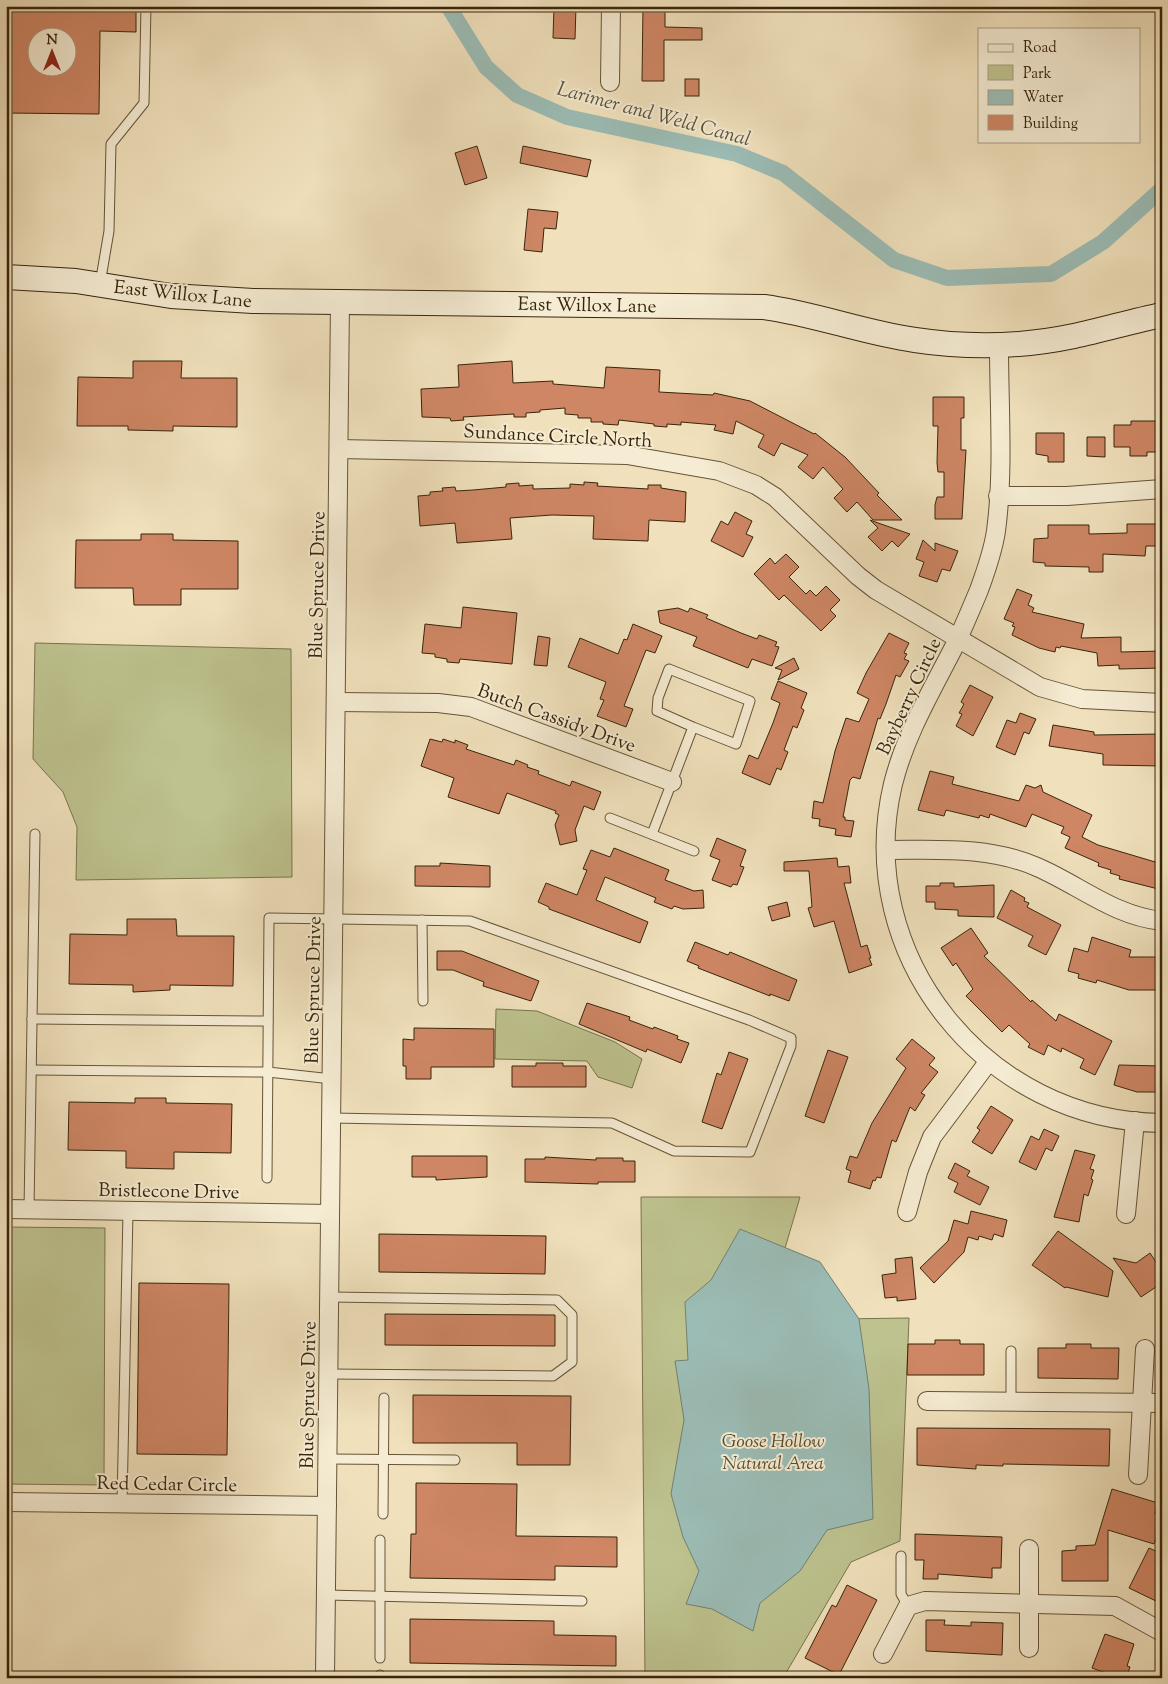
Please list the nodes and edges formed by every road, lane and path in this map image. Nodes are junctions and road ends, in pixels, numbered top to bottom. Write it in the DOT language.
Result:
graph roads {
  1 [pos="146,6"];
  2 [pos="611,6"];
  3 [pos="610,82"];
  4 [pos="6,277"];
  5 [pos="100,285"];
  6 [pos="340,302"];
  7 [pos="1162,314"];
  8 [pos="1000,346"];
  9 [pos="339,449"];
  10 [pos="1162,489"];
  11 [pos="998,496"];
  12 [pos="958,639"];
  13 [pos="336,702"];
  14 [pos="1162,702"];
  15 [pos="693,727"];
  16 [pos="672,782"];
  17 [pos="610,818"];
  18 [pos="35,834"];
  19 [pos="652,834"];
  20 [pos="887,850"];
  21 [pos="694,851"];
  22 [pos="334,919"];
  23 [pos="422,920"];
  24 [pos="1162,921"];
  25 [pos="423,1001"];
  26 [pos="32,1018"];
  27 [pos="268,1021"];
  28 [pos="989,1061"];
  29 [pos="32,1070"];
  30 [pos="268,1072"];
  31 [pos="332,1079"];
  32 [pos="332,1118"];
  33 [pos="1135,1122"];
  34 [pos="1162,1123"];
  35 [pos="267,1178"];
  36 [pos="6,1209"];
  37 [pos="29,1210"];
  38 [pos="128,1211"];
  39 [pos="907,1212"];
  40 [pos="330,1214"];
  41 [pos="1126,1214"];
  42 [pos="330,1297"];
  43 [pos="1145,1349"];
  44 [pos="1011,1351"];
  45 [pos="329,1374"];
  46 [pos="384,1398"];
  47 [pos="927,1401"];
  48 [pos="1011,1402"];
  49 [pos="1142,1403"];
  50 [pos="1162,1403"];
  51 [pos="328,1459"];
  52 [pos="384,1459"];
  53 [pos="454,1460"];
  54 [pos="1138,1475"];
  55 [pos="6,1502"];
  56 [pos="122,1504"];
  57 [pos="327,1506"];
  58 [pos="383,1514"];
  59 [pos="380,1540"];
  60 [pos="1029,1549"];
  61 [pos="901,1556"];
  62 [pos="326,1595"];
  63 [pos="380,1596"];
  64 [pos="582,1601"];
  65 [pos="1028,1604"];
  66 [pos="908,1606"];
  67 [pos="1162,1632"];
  68 [pos="1029,1648"];
  69 [pos="883,1654"];
  70 [pos="380,1658"];
  71 [pos="325,1678"];
  1 -- 5 [label="lane"];
  2 -- 3 [label="street"];
  4 -- 5 [label="main road, East Willox Lane"];
  5 -- 6 [label="main road, East Willox Lane"];
  6 -- 8 [label="main road, East Willox Lane"];
  6 -- 9 [label="street, Blue Spruce Drive"];
  7 -- 8 [label="main road, East Willox Lane"];
  8 -- 11 [label="street, Bayberry Circle"];
  9 -- 12 [label="street, Sundance Circle North"];
  9 -- 13 [label="street, Blue Spruce Drive"];
  10 -- 11 [label="street"];
  11 -- 12 [label="street, Bayberry Circle"];
  12 -- 14 [label="street, Sundance Circle North"];
  12 -- 20 [label="street, Bayberry Circle"];
  13 -- 16 [label="street, Butch Cassidy Drive"];
  13 -- 22 [label="street, Blue Spruce Drive"];
  15 -- 15 [label="lane"];
  15 -- 16 [label="lane"];
  16 -- 19 [label="lane"];
  17 -- 19 [label="lane"];
  18 -- 26 [label="lane"];
  19 -- 21 [label="lane"];
  20 -- 24 [label="street"];
  20 -- 28 [label="street, Bayberry Circle"];
  22 -- 23 [label="lane"];
  22 -- 27 [label="lane"];
  22 -- 31 [label="street, Blue Spruce Drive"];
  23 -- 25 [label="lane"];
  23 -- 32 [label="lane"];
  26 -- 27 [label="lane"];
  26 -- 29 [label="lane"];
  27 -- 30 [label="lane"];
  28 -- 33 [label="street, Bayberry Circle"];
  28 -- 39 [label="street"];
  29 -- 30 [label="lane"];
  29 -- 37 [label="lane"];
  30 -- 31 [label="lane"];
  30 -- 35 [label="lane"];
  31 -- 32 [label="street, Blue Spruce Drive"];
  32 -- 40 [label="street, Blue Spruce Drive"];
  33 -- 34 [label="street, Bayberry Circle"];
  33 -- 41 [label="street"];
  36 -- 37 [label="street, Bristlecone Drive"];
  37 -- 38 [label="street, Bristlecone Drive"];
  38 -- 40 [label="street, Bristlecone Drive"];
  38 -- 56 [label="lane"];
  40 -- 42 [label="street, Blue Spruce Drive"];
  42 -- 45 [label="street, Blue Spruce Drive"];
  42 -- 45 [label="lane"];
  43 -- 49 [label="street"];
  44 -- 48 [label="lane"];
  45 -- 51 [label="street, Blue Spruce Drive"];
  46 -- 52 [label="lane"];
  47 -- 48 [label="street"];
  48 -- 49 [label="street"];
  49 -- 50 [label="street"];
  49 -- 54 [label="street"];
  51 -- 52 [label="lane"];
  51 -- 57 [label="street, Blue Spruce Drive"];
  52 -- 53 [label="lane"];
  52 -- 58 [label="lane"];
  55 -- 56 [label="street, Red Cedar Circle"];
  56 -- 57 [label="street, Red Cedar Circle"];
  57 -- 62 [label="street, Blue Spruce Drive"];
  59 -- 63 [label="lane"];
  60 -- 65 [label="street"];
  61 -- 66 [label="lane"];
  62 -- 63 [label="lane"];
  62 -- 71 [label="street, Blue Spruce Drive"];
  63 -- 64 [label="lane"];
  63 -- 70 [label="lane"];
  65 -- 66 [label="street"];
  65 -- 67 [label="street"];
  65 -- 68 [label="street"];
  66 -- 69 [label="street"];
}
